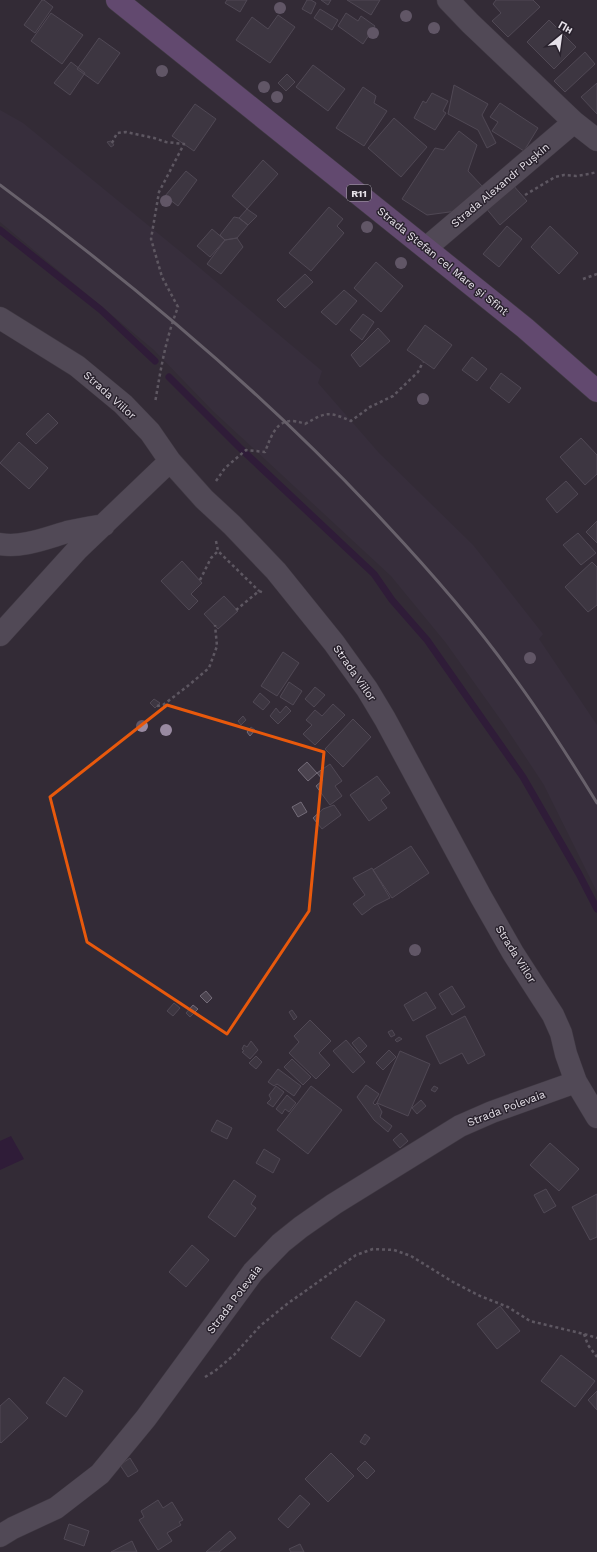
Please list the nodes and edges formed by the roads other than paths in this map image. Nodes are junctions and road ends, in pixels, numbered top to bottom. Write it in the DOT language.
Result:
graph roads {
  1 [pos="117,0"];
  2 [pos="448,0"];
  3 [pos="574,122"];
  4 [pos="597,140"];
  5 [pos="426,248"];
  6 [pos="0,318"];
  7 [pos="597,391"];
  8 [pos="170,461"];
  9 [pos="104,525"];
  10 [pos="0,544"];
  11 [pos="0,635"];
  12 [pos="576,1082"];
  13 [pos="597,1117"];
  14 [pos="0,1536"];
  1 -- 5 [label="main road, Strada Ştefan cel Mare şi Sfînt / R11"];
  2 -- 3 [label="street"];
  3 -- 4 [label="street"];
  3 -- 5 [label="street, Strada Alexandr Pușkin"];
  5 -- 7 [label="main road, Strada Ştefan cel Mare şi Sfînt / R11"];
  6 -- 8 [label="street, Strada Viilor"];
  8 -- 9 [label="street"];
  8 -- 12 [label="street, Strada Viilor"];
  9 -- 10 [label="street"];
  9 -- 11 [label="street"];
  12 -- 13 [label="street, Strada Viilor"];
  12 -- 14 [label="street, Strada Polevaia"];
}
